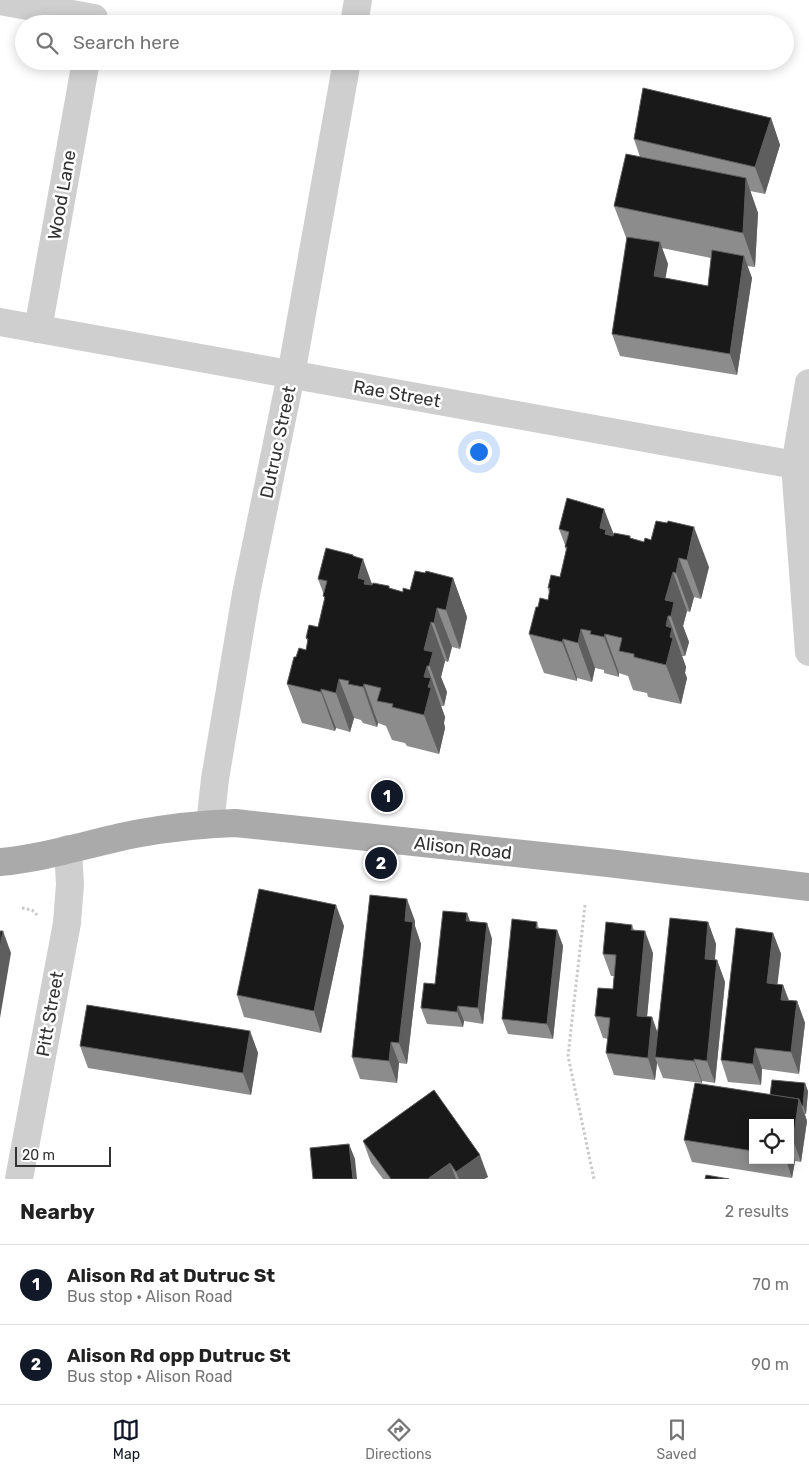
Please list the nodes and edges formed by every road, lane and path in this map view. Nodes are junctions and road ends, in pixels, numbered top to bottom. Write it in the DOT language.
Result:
graph roads {
  1 [pos="358,0"];
  2 [pos="0,1"];
  3 [pos="94,14"];
  4 [pos="356,15"];
  5 [pos="84,70"];
  6 [pos="346,70"];
  7 [pos="0,322"];
  8 [pos="38,329"];
  9 [pos="292,375"];
  10 [pos="809,382"];
  11 [pos="795,465"];
  12 [pos="809,652"];
  13 [pos="210,824"];
  14 [pos="68,849"];
  15 [pos="0,862"];
  16 [pos="809,886"];
  17 [pos="585,905"];
  18 [pos="20,1179"];
  19 [pos="594,1179"];
  1 -- 4 [label="street"];
  2 -- 3 [label="street"];
  5 -- 8 [label="street, Wood Lane"];
  6 -- 9 [label="street, Dutruc Street"];
  7 -- 8 [label="street, Rae Street"];
  8 -- 9 [label="street, Rae Street"];
  9 -- 11 [label="street, Rae Street"];
  9 -- 13 [label="street, Dutruc Street"];
  10 -- 11 [label="street"];
  11 -- 12 [label="street"];
  13 -- 14 [label="main road, Alison Road"];
  13 -- 16 [label="main road, Alison Road"];
  14 -- 15 [label="main road, Alison Road"];
  14 -- 18 [label="street, Pitt Street"];
  17 -- 19 [label="path"];
}
